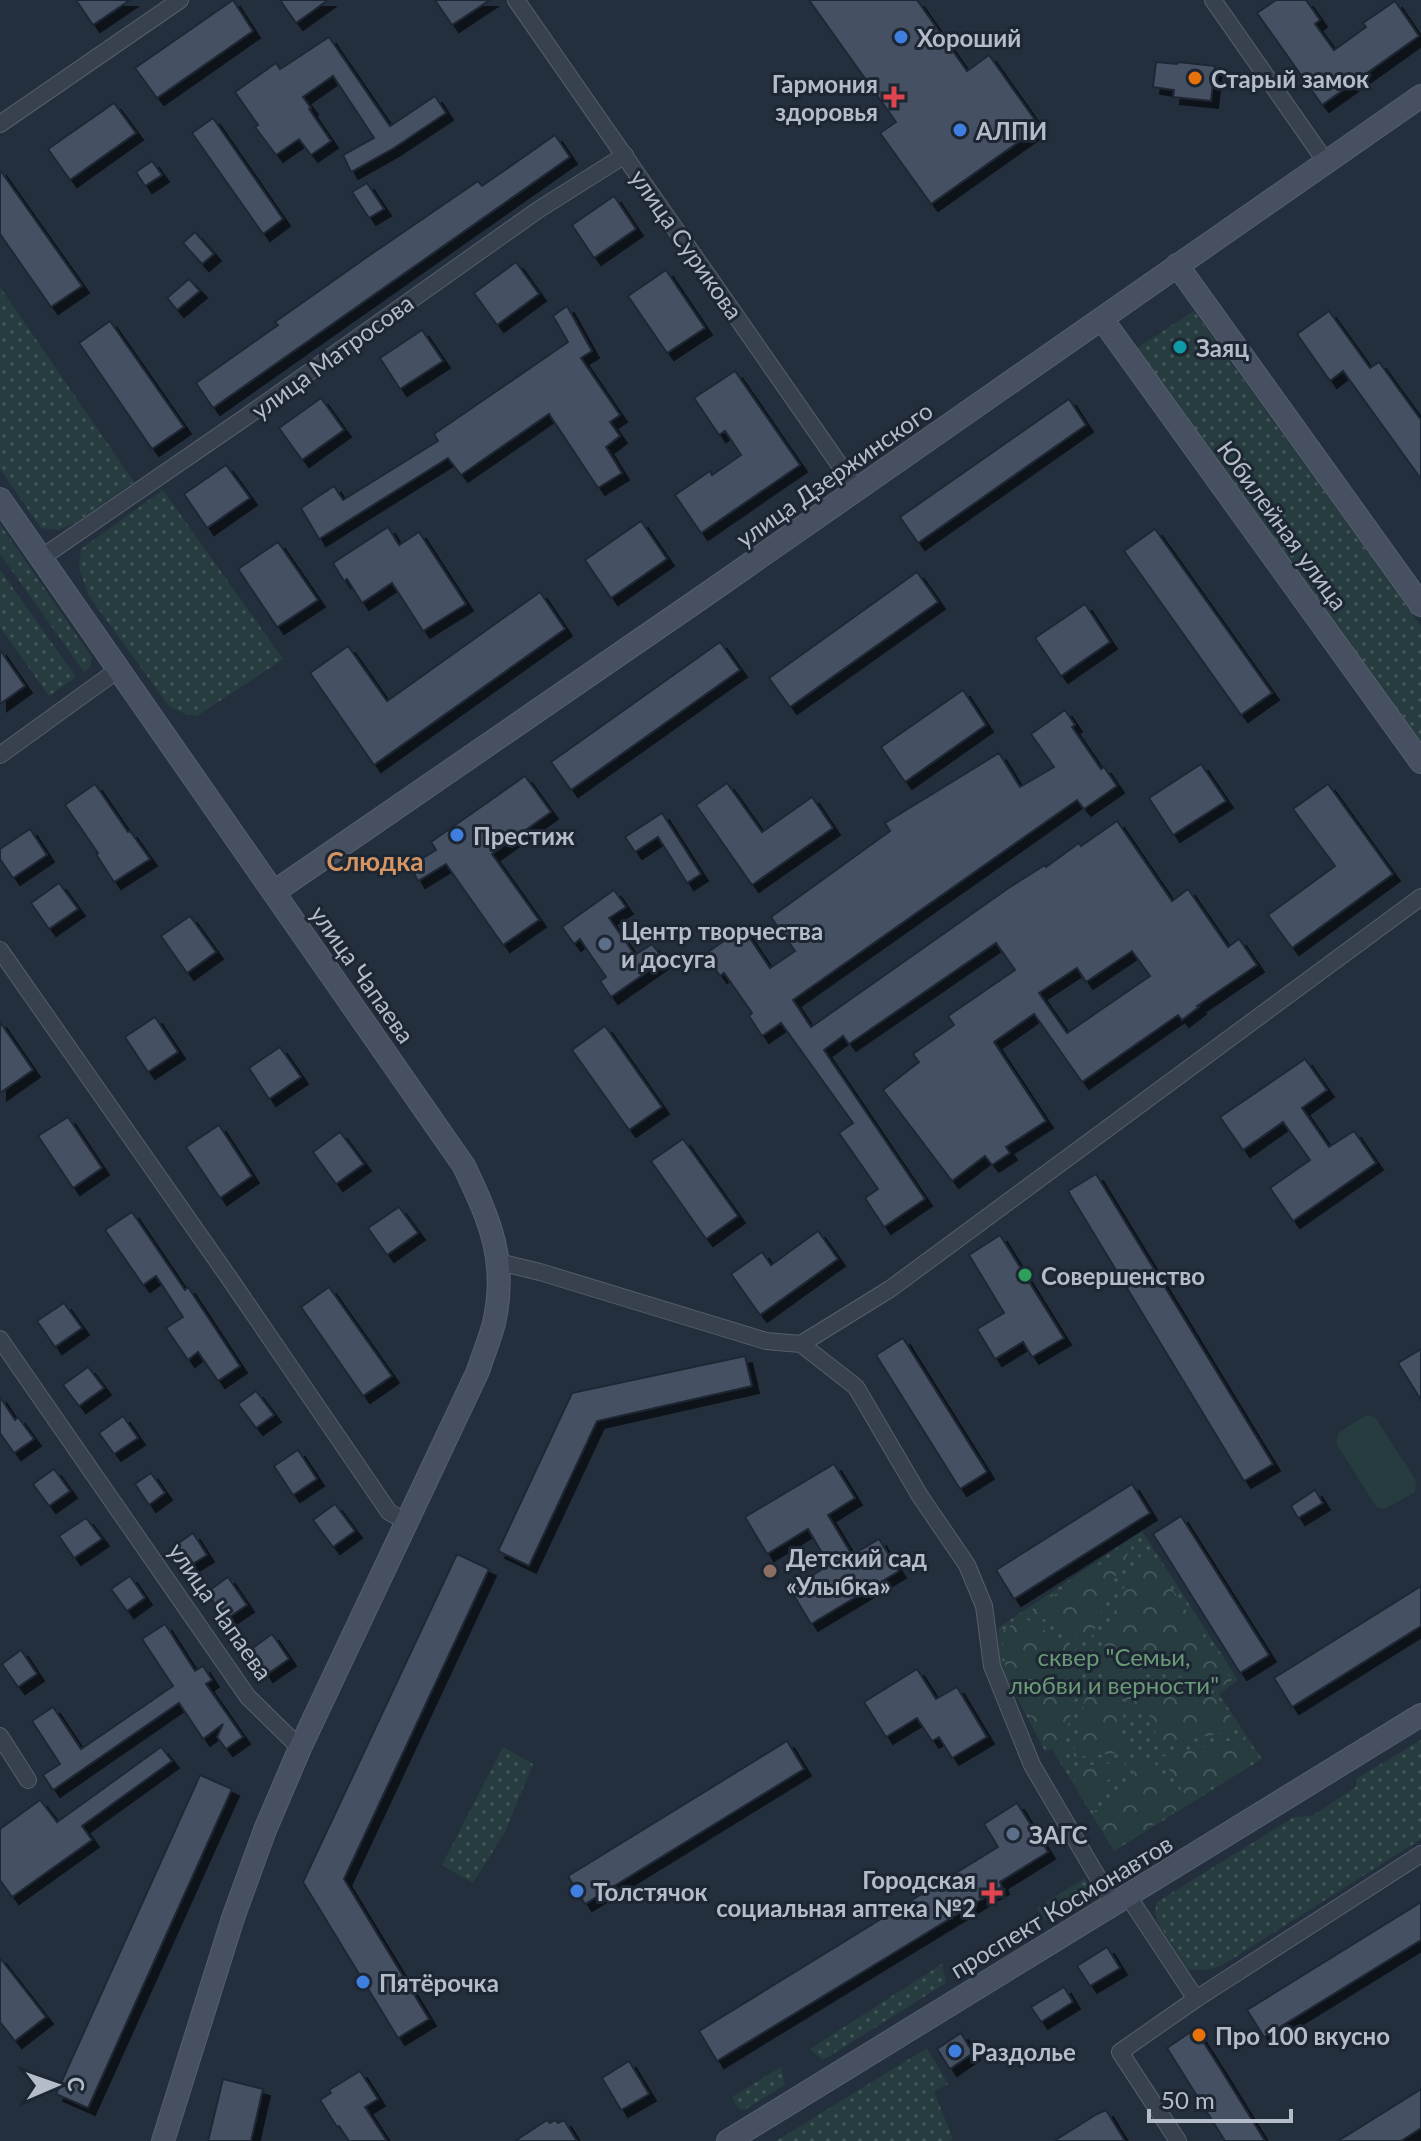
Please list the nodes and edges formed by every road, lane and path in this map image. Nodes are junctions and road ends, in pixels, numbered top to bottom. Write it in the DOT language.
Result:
graph roads {
  1 [pos="180,0"];
  2 [pos="516,0"];
  3 [pos="1213,0"];
  4 [pos="1421,96"];
  5 [pos="0,124"];
  6 [pos="625,155"];
  7 [pos="1326,162"];
  8 [pos="1177,265"];
  9 [pos="1102,319"];
  10 [pos="857,490"];
  11 [pos="0,499"];
  12 [pos="41,558"];
  13 [pos="1421,605"];
  14 [pos="119,669"];
  15 [pos="0,755"];
  16 [pos="1421,762"];
  17 [pos="274,892"];
  18 [pos="1421,897"];
  19 [pos="0,950"];
  20 [pos="499,1262"];
  21 [pos="0,1339"];
  22 [pos="801,1344"];
  23 [pos="407,1522"];
  24 [pos="1421,1715"];
  25 [pos="0,1736"];
  26 [pos="300,1748"];
  27 [pos="28,1780"];
  28 [pos="1421,1854"];
  29 [pos="1121,1900"];
  30 [pos="1196,1999"];
  31 [pos="163,2141"];
  32 [pos="728,2141"];
  33 [pos="1178,2141"];
  1 -- 5 [label="street"];
  2 -- 6 [label="street, улица Сурикова"];
  3 -- 7 [label="street"];
  4 -- 7 [label="main road, улица Дзержинского"];
  6 -- 10 [label="street, улица Сурикова"];
  6 -- 12 [label="street, улица Матросова"];
  7 -- 8 [label="main road, улица Дзержинского"];
  8 -- 9 [label="main road, улица Дзержинского"];
  8 -- 13 [label="main road"];
  9 -- 10 [label="main road, улица Дзержинского"];
  9 -- 16 [label="main road, Юбилейная улица"];
  10 -- 17 [label="main road, улица Дзержинского"];
  11 -- 12 [label="main road, улица Чапаева"];
  12 -- 14 [label="main road, улица Чапаева"];
  14 -- 15 [label="street"];
  14 -- 17 [label="main road, улица Чапаева"];
  17 -- 20 [label="main road, улица Чапаева"];
  18 -- 22 [label="street"];
  19 -- 23 [label="street"];
  20 -- 22 [label="street"];
  20 -- 23 [label="main road, улица Чапаева"];
  21 -- 26 [label="street, улица Чапаева"];
  22 -- 29 [label="street"];
  23 -- 26 [label="main road, улица Чапаева"];
  24 -- 29 [label="main road, проспект Космонавтов"];
  25 -- 27 [label="street"];
  26 -- 31 [label="main road, улица Чапаева"];
  28 -- 30 [label="street"];
  29 -- 30 [label="street"];
  29 -- 32 [label="main road, проспект Космонавтов"];
  30 -- 33 [label="street"];
}
